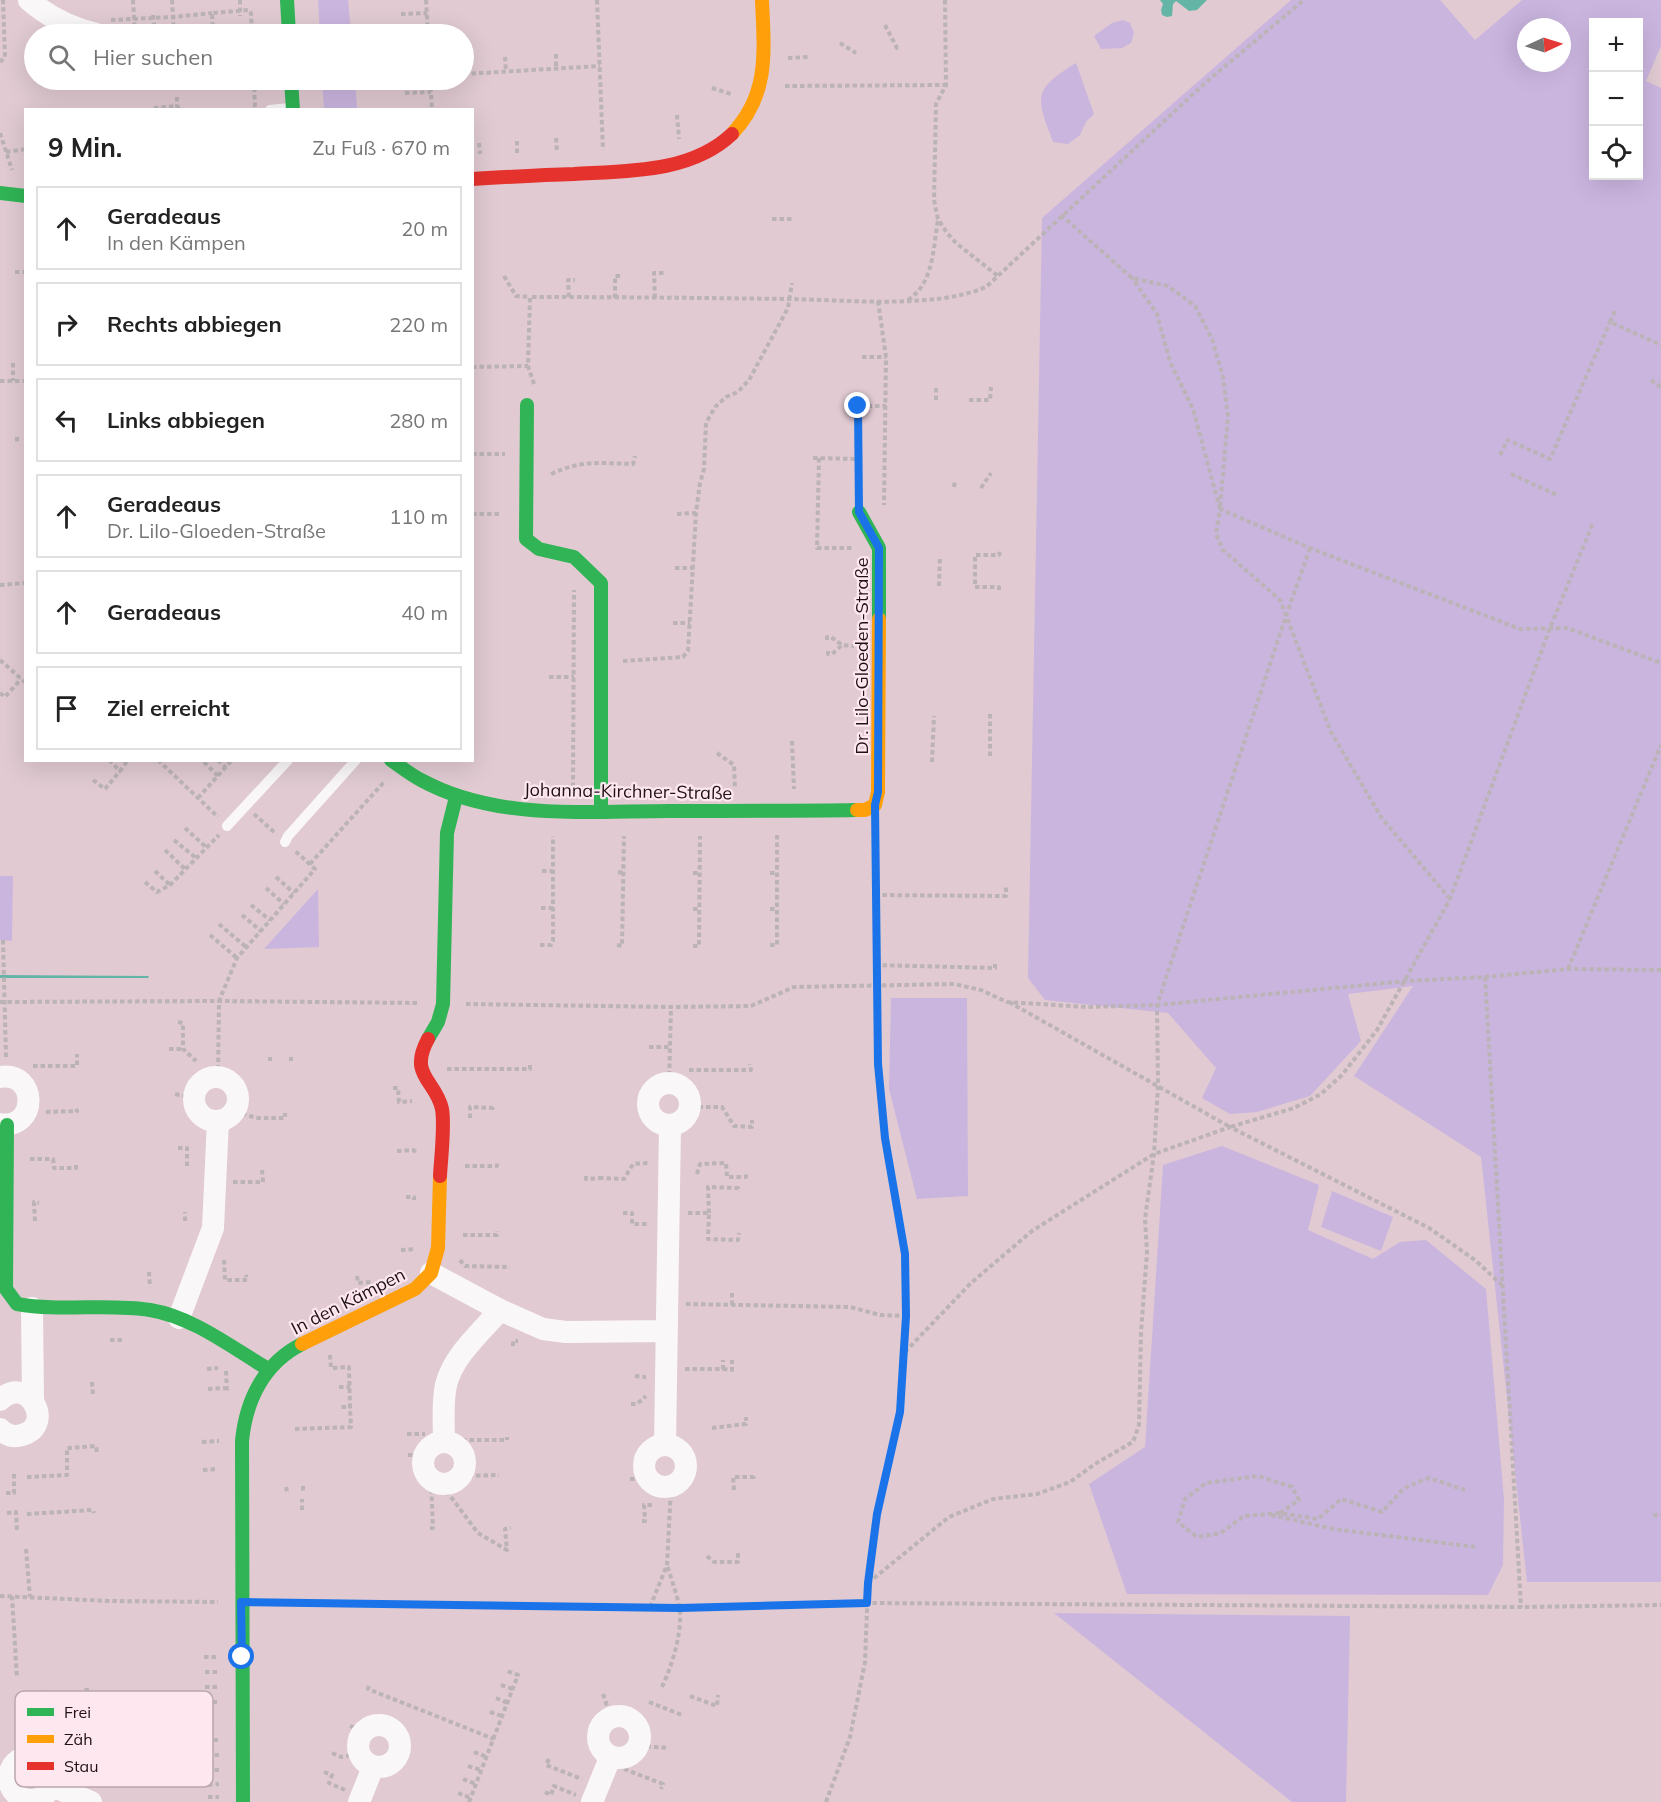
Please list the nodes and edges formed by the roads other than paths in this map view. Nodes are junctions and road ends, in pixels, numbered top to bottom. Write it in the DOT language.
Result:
graph roads {
  1 [pos="29,0"];
  2 [pos="287,0"];
  3 [pos="762,0"];
  4 [pos="73,24"];
  5 [pos="288,24"];
  6 [pos="292,90"];
  7 [pos="293,108"];
  8 [pos="474,178"];
  9 [pos="0,193"];
  10 [pos="24,196"];
  11 [pos="527,405"];
  12 [pos="859,512"];
  13 [pos="286,762"];
  14 [pos="354,762"];
  15 [pos="394,764"];
  16 [pos="456,797"];
  17 [pos="875,805"];
  18 [pos="601,811"];
  19 [pos="227,826"];
  20 [pos="285,842"];
  21 [pos="3,1077"];
  22 [pos="226,1116"];
  23 [pos="3,1125"];
  24 [pos="670,1126"];
  25 [pos="430,1273"];
  26 [pos="32,1308"];
  27 [pos="501,1310"];
  28 [pos="178,1318"];
  29 [pos="667,1330"];
  30 [pos="268,1369"];
  31 [pos="0,1400"];
  32 [pos="33,1400"];
  33 [pos="0,1429"];
  34 [pos="444,1441"];
  35 [pos="665,1445"];
  36 [pos="365,1760"];
  37 [pos="609,1760"];
  38 [pos="15,1763"];
  39 [pos="5,1781"];
  40 [pos="51,1787"];
  41 [pos="54,1787"];
  42 [pos="594,1796"];
  43 [pos="360,1799"];
  44 [pos="91,1802"];
  45 [pos="243,1802"];
  1 -- 4 [label="street"];
  2 -- 5 [label="street"];
  3 -- 8 [label="street"];
  6 -- 7 [label="street"];
  9 -- 10 [label="street"];
  11 -- 18 [label="street"];
  12 -- 17 [label="street, Dr. Lilo-Gloeden-Straße"];
  13 -- 19 [label="lane"];
  14 -- 20 [label="lane"];
  15 -- 16 [label="street, Johanna-Kirchner-Straße"];
  16 -- 18 [label="street, Johanna-Kirchner-Straße"];
  16 -- 25 [label="street, In den Kämpen"];
  17 -- 18 [label="street, Johanna-Kirchner-Straße"];
  21 -- 23 [label="street"];
  22 -- 22 [label="street"];
  22 -- 28 [label="street"];
  23 -- 26 [label="street"];
  24 -- 24 [label="street"];
  24 -- 29 [label="street"];
  25 -- 27 [label="street"];
  25 -- 30 [label="street, In den Kämpen"];
  26 -- 28 [label="street"];
  26 -- 32 [label="street"];
  27 -- 29 [label="street"];
  27 -- 34 [label="street"];
  28 -- 30 [label="street"];
  29 -- 35 [label="street"];
  30 -- 45 [label="street, In den Kämpen"];
  31 -- 32 [label="street"];
  32 -- 33 [label="street"];
  34 -- 34 [label="street"];
  35 -- 35 [label="street"];
  36 -- 36 [label="street"];
  36 -- 43 [label="street"];
  37 -- 37 [label="street"];
  37 -- 42 [label="street"];
  38 -- 39 [label="street"];
  39 -- 40 [label="street"];
  41 -- 44 [label="street"];
}
